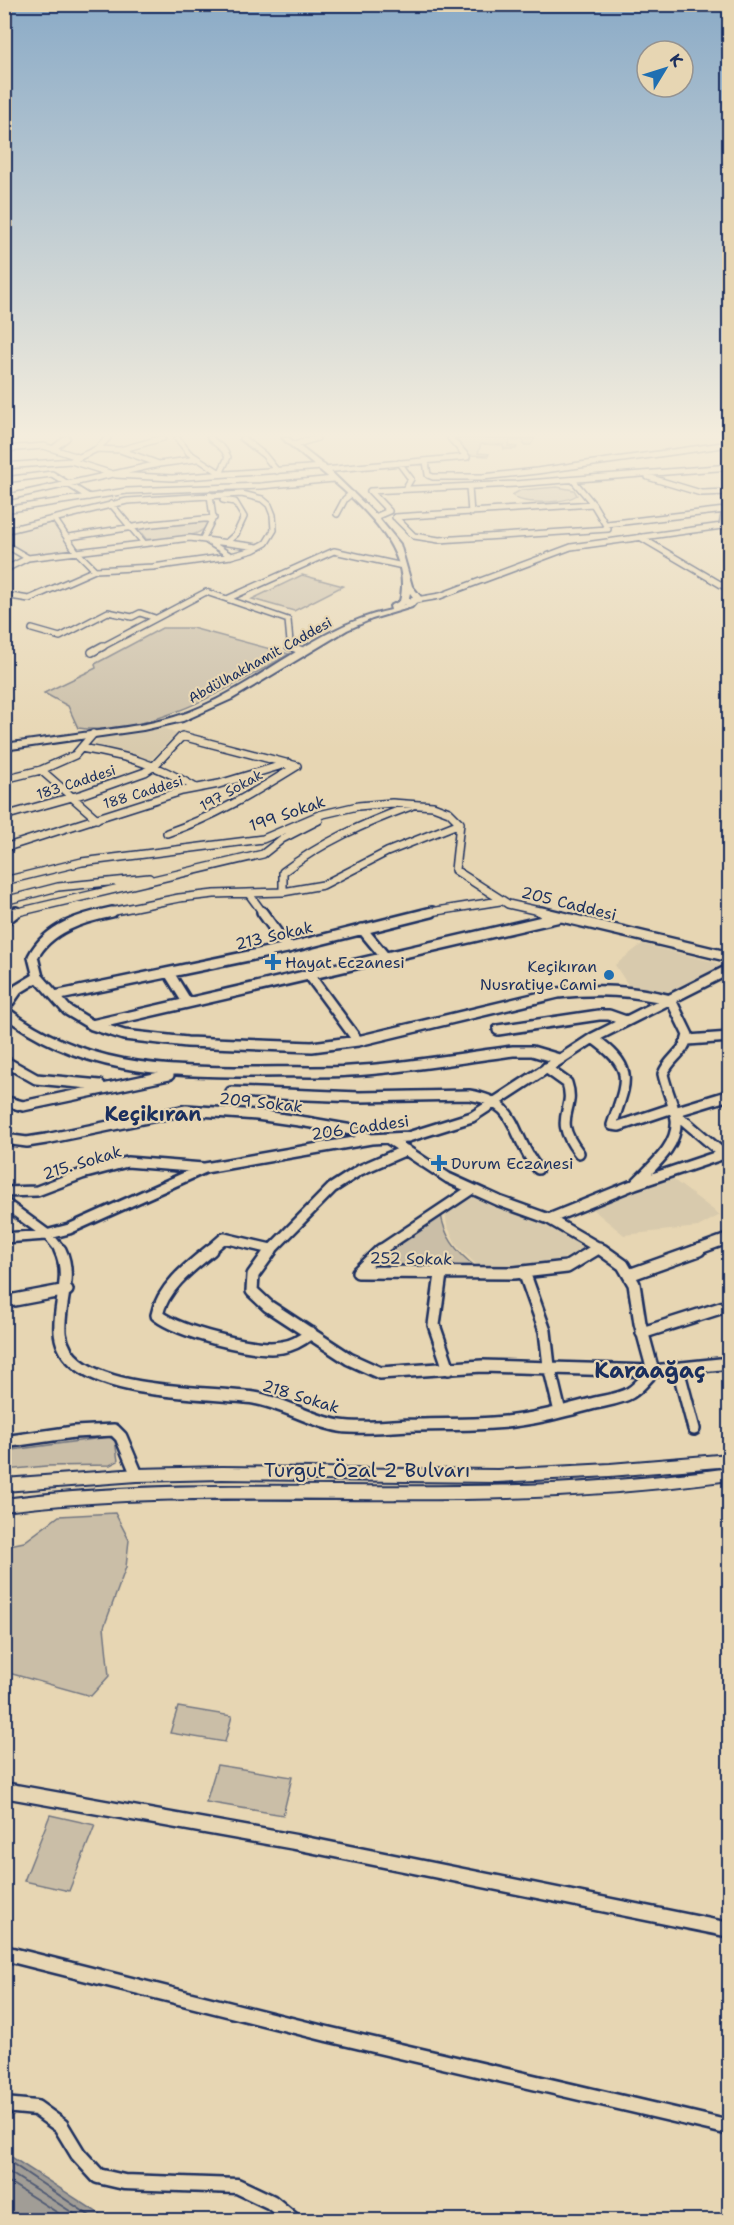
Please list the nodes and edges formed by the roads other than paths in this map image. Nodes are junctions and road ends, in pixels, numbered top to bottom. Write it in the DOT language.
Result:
graph roads {
  1 [pos="72,542"];
  2 [pos="158,542"];
  3 [pos="209,542"];
  4 [pos="227,542"];
  5 [pos="267,542"];
  6 [pos="394,542"];
  7 [pos="607,542"];
  8 [pos="649,542"];
  9 [pos="144,543"];
  10 [pos="4,544"];
  11 [pos="258,547"];
  12 [pos="76,550"];
  13 [pos="231,556"];
  14 [pos="28,558"];
  15 [pos="403,566"];
  16 [pos="4,570"];
  17 [pos="94,570"];
  18 [pos="408,585"];
  19 [pos="729,590"];
  20 [pos="4,594"];
  21 [pos="227,599"];
  22 [pos="416,600"];
  23 [pos="404,605"];
  24 [pos="155,618"];
  25 [pos="32,629"];
  26 [pos="303,651"];
  27 [pos="92,652"];
  28 [pos="93,734"];
  29 [pos="4,747"];
  30 [pos="81,748"];
  31 [pos="290,763"];
  32 [pos="154,766"];
  33 [pos="41,770"];
  34 [pos="4,779"];
  35 [pos="196,788"];
  36 [pos="72,797"];
  37 [pos="416,804"];
  38 [pos="340,809"];
  39 [pos="4,816"];
  40 [pos="98,819"];
  41 [pos="460,823"];
  42 [pos="167,833"];
  43 [pos="4,848"];
  44 [pos="160,879"];
  45 [pos="4,881"];
  46 [pos="283,892"];
  47 [pos="249,894"];
  48 [pos="4,901"];
  49 [pos="500,901"];
  50 [pos="560,916"];
  51 [pos="4,921"];
  52 [pos="362,929"];
  53 [pos="288,948"];
  54 [pos="729,957"];
  55 [pos="386,958"];
  56 [pos="729,969"];
  57 [pos="169,973"];
  58 [pos="310,976"];
  59 [pos="38,977"];
  60 [pos="55,996"];
  61 [pos="671,1000"];
  62 [pos="187,1002"];
  63 [pos="4,1010"];
  64 [pos="626,1021"];
  65 [pos="92,1024"];
  66 [pos="498,1030"];
  67 [pos="729,1037"];
  68 [pos="592,1038"];
  69 [pos="688,1040"];
  70 [pos="358,1041"];
  71 [pos="559,1059"];
  72 [pos="4,1061"];
  73 [pos="546,1068"];
  74 [pos="183,1072"];
  75 [pos="109,1086"];
  76 [pos="231,1092"];
  77 [pos="729,1095"];
  78 [pos="4,1101"];
  79 [pos="494,1102"];
  80 [pos="673,1110"];
  81 [pos="387,1138"];
  82 [pos="4,1139"];
  83 [pos="371,1139"];
  84 [pos="406,1150"];
  85 [pos="579,1153"];
  86 [pos="726,1153"];
  87 [pos="205,1168"];
  88 [pos="538,1169"];
  89 [pos="635,1185"];
  90 [pos="472,1189"];
  91 [pos="4,1192"];
  92 [pos="4,1203"];
  93 [pos="549,1219"];
  94 [pos="46,1235"];
  95 [pos="4,1238"];
  96 [pos="729,1238"];
  97 [pos="599,1247"];
  98 [pos="271,1249"];
  99 [pos="524,1272"];
  100 [pos="441,1274"];
  101 [pos="629,1275"];
  102 [pos="67,1290"];
  103 [pos="4,1302"];
  104 [pos="729,1305"];
  105 [pos="642,1332"];
  106 [pos="311,1333"];
  107 [pos="729,1362"];
  108 [pos="549,1366"];
  109 [pos="678,1368"];
  110 [pos="449,1369"];
  111 [pos="653,1371"];
  112 [pos="560,1412"];
  113 [pos="694,1429"];
  114 [pos="4,1442"];
  115 [pos="729,1460"];
  116 [pos="729,1474"];
  117 [pos="137,1475"];
  118 [pos="4,1485"];
  119 [pos="4,1505"];
  120 [pos="4,1790"];
  121 [pos="729,1930"];
  122 [pos="4,1953"];
  123 [pos="4,2105"];
  124 [pos="729,2128"];
  125 [pos="293,2220"];
  1 -- 12 [label="street"];
  2 -- 9 [label="street"];
  3 -- 13 [label="street"];
  4 -- 11 [label="street"];
  5 -- 11 [label="street"];
  6 -- 15 [label="main road"];
  7 -- 22 [label="street, Abdülhakhamit Caddesi"];
  8 -- 19 [label="street"];
  9 -- 12 [label="street"];
  10 -- 14 [label="street"];
  11 -- 13 [label="street"];
  12 -- 14 [label="street"];
  12 -- 17 [label="street"];
  13 -- 17 [label="street"];
  14 -- 16 [label="street"];
  15 -- 18 [label="main road"];
  15 -- 21 [label="street"];
  17 -- 20 [label="street"];
  18 -- 22 [label="main road"];
  18 -- 23 [label="main road"];
  21 -- 24 [label="street"];
  21 -- 26 [label="street"];
  22 -- 23 [label="main road, Abdülhakhamit Caddesi"];
  23 -- 26 [label="main road, Abdülhakhamit Caddesi"];
  24 -- 25 [label="street"];
  24 -- 27 [label="street"];
  26 -- 28 [label="main road, Abdülhakhamit Caddesi"];
  28 -- 29 [label="main road, Abdülhakhamit Caddesi"];
  28 -- 30 [label="street"];
  30 -- 32 [label="street"];
  30 -- 33 [label="street"];
  31 -- 32 [label="street"];
  31 -- 35 [label="street, 188 Caddesi"];
  31 -- 42 [label="street, 197 Sokak"];
  32 -- 35 [label="street"];
  32 -- 36 [label="street, 183 Caddesi"];
  33 -- 34 [label="street"];
  33 -- 36 [label="street"];
  35 -- 40 [label="street, 188 Caddesi"];
  36 -- 39 [label="street, 183 Caddesi"];
  36 -- 40 [label="street"];
  37 -- 38 [label="street, 199 Sokak"];
  37 -- 41 [label="street, 199 Sokak"];
  37 -- 46 [label="street"];
  38 -- 44 [label="street"];
  38 -- 45 [label="street, 199 Sokak"];
  40 -- 43 [label="street, 188 Caddesi"];
  41 -- 46 [label="street"];
  41 -- 49 [label="street, 205 Caddesi"];
  44 -- 48 [label="street"];
  44 -- 51 [label="street"];
  46 -- 47 [label="street"];
  47 -- 53 [label="street"];
  47 -- 59 [label="street"];
  49 -- 50 [label="street, 205 Caddesi"];
  49 -- 52 [label="street, 213 Sokak"];
  50 -- 54 [label="street, 205 Caddesi"];
  50 -- 55 [label="street"];
  52 -- 53 [label="street, 213 Sokak"];
  52 -- 55 [label="street"];
  53 -- 57 [label="street, 213 Sokak"];
  55 -- 58 [label="street"];
  56 -- 61 [label="street, 206 Caddesi"];
  57 -- 60 [label="street, 213 Sokak"];
  57 -- 62 [label="street"];
  58 -- 62 [label="street"];
  58 -- 70 [label="street"];
  59 -- 60 [label="street"];
  59 -- 63 [label="street"];
  60 -- 65 [label="street"];
  61 -- 64 [label="street, 206 Caddesi"];
  61 -- 69 [label="street"];
  61 -- 70 [label="street"];
  62 -- 65 [label="street"];
  63 -- 74 [label="street"];
  64 -- 66 [label="street"];
  64 -- 68 [label="street, 206 Caddesi"];
  65 -- 70 [label="street"];
  67 -- 69 [label="street"];
  68 -- 71 [label="street, 206 Caddesi"];
  68 -- 80 [label="street"];
  69 -- 80 [label="street"];
  71 -- 73 [label="street, 206 Caddesi"];
  71 -- 74 [label="street"];
  72 -- 75 [label="street"];
  73 -- 79 [label="street, 206 Caddesi"];
  73 -- 85 [label="street"];
  74 -- 75 [label="street"];
  75 -- 78 [label="street"];
  76 -- 79 [label="street"];
  77 -- 80 [label="street"];
  79 -- 81 [label="street, 206 Caddesi"];
  79 -- 88 [label="street"];
  80 -- 86 [label="street"];
  80 -- 89 [label="street"];
  81 -- 83 [label="street, 206 Caddesi"];
  81 -- 84 [label="street"];
  82 -- 83 [label="street, 209 Sokak"];
  83 -- 87 [label="street, 206 Caddesi"];
  84 -- 90 [label="street"];
  84 -- 98 [label="street"];
  86 -- 89 [label="street"];
  87 -- 91 [label="street, 215. Sokak"];
  87 -- 94 [label="street, 206 Caddesi"];
  89 -- 93 [label="street"];
  90 -- 93 [label="street"];
  90 -- 100 [label="street, 252 Sokak"];
  92 -- 94 [label="street, 218 Sokak"];
  93 -- 97 [label="street"];
  94 -- 95 [label="street, 206 Caddesi"];
  94 -- 102 [label="street, 218 Sokak"];
  96 -- 101 [label="street"];
  97 -- 99 [label="street, 252 Sokak"];
  97 -- 101 [label="street"];
  98 -- 106 [label="street"];
  98 -- 106 [label="street"];
  99 -- 100 [label="street, 252 Sokak"];
  99 -- 108 [label="street"];
  100 -- 110 [label="street"];
  101 -- 105 [label="street"];
  102 -- 103 [label="street"];
  102 -- 112 [label="street, 218 Sokak"];
  104 -- 105 [label="street"];
  105 -- 111 [label="street"];
  106 -- 110 [label="street"];
  107 -- 109 [label="street"];
  108 -- 110 [label="street"];
  108 -- 111 [label="street"];
  108 -- 112 [label="street"];
  109 -- 111 [label="street"];
  109 -- 113 [label="street"];
  111 -- 112 [label="street, 218 Sokak"];
  114 -- 117 [label="street"];
  115 -- 117 [label="highway, Turgut Özal 2 Bulvarı"];
  116 -- 119 [label="highway, Turgut Özal 2 Bulvarı"];
  117 -- 118 [label="highway, Turgut Özal 2 Bulvarı"];
  120 -- 121 [label="street"];
  122 -- 124 [label="street"];
  123 -- 125 [label="street"];
}
